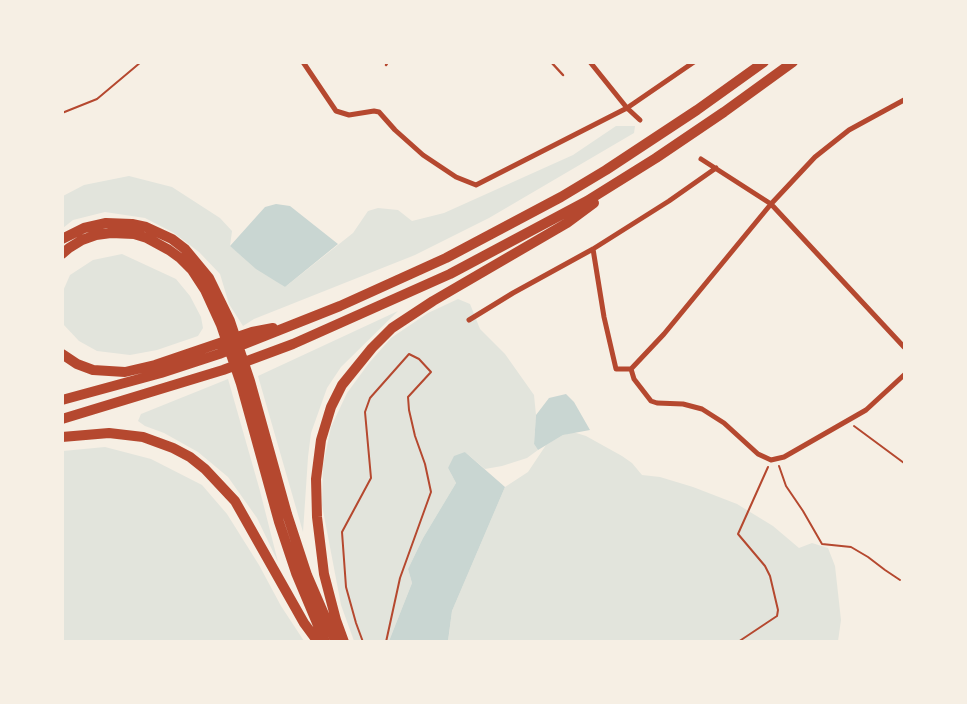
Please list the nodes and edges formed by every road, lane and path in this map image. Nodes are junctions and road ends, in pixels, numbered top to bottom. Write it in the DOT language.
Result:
graph roads {
  1 [pos="141,62"];
  2 [pos="303,62"];
  3 [pos="551,62"];
  4 [pos="590,62"];
  5 [pos="694,62"];
  6 [pos="764,62"];
  7 [pos="793,62"];
  8 [pos="563,74"];
  9 [pos="904,100"];
  10 [pos="627,108"];
  11 [pos="62,113"];
  12 [pos="640,120"];
  13 [pos="656,158"];
  14 [pos="701,159"];
  15 [pos="716,168"];
  16 [pos="771,204"];
  17 [pos="62,239"];
  18 [pos="593,249"];
  19 [pos="62,254"];
  20 [pos="469,320"];
  21 [pos="303,322"];
  22 [pos="226,323"];
  23 [pos="904,347"];
  24 [pos="62,354"];
  25 [pos="631,369"];
  26 [pos="904,375"];
  27 [pos="246,382"];
  28 [pos="62,400"];
  29 [pos="62,419"];
  30 [pos="847,421"];
  31 [pos="62,437"];
  32 [pos="777,459"];
  33 [pos="771,460"];
  34 [pos="904,463"];
  35 [pos="900,580"];
  36 [pos="318,642"];
  37 [pos="325,642"];
  38 [pos="336,642"];
  39 [pos="344,642"];
  40 [pos="363,642"];
  41 [pos="386,642"];
  42 [pos="738,642"];
  1 -- 11 [label="path"];
  2 -- 10 [label="street"];
  3 -- 8 [label="lane"];
  4 -- 10 [label="street"];
  5 -- 10 [label="street"];
  6 -- 21 [label="highway"];
  7 -- 13 [label="highway"];
  9 -- 16 [label="street"];
  10 -- 12 [label="street"];
  13 -- 29 [label="highway"];
  13 -- 39 [label="highway"];
  14 -- 15 [label="street"];
  15 -- 16 [label="street"];
  15 -- 18 [label="street"];
  16 -- 23 [label="street"];
  16 -- 25 [label="street"];
  17 -- 22 [label="highway"];
  18 -- 20 [label="street"];
  18 -- 25 [label="street"];
  19 -- 22 [label="highway"];
  21 -- 24 [label="highway"];
  21 -- 28 [label="highway"];
  22 -- 27 [label="highway"];
  25 -- 33 [label="street"];
  26 -- 30 [label="street"];
  27 -- 37 [label="highway"];
  27 -- 38 [label="highway"];
  30 -- 32 [label="street"];
  30 -- 34 [label="path"];
  31 -- 36 [label="highway"];
  32 -- 33 [label="street"];
  32 -- 35 [label="path"];
  33 -- 42 [label="path"];
  40 -- 41 [label="path"];
}
